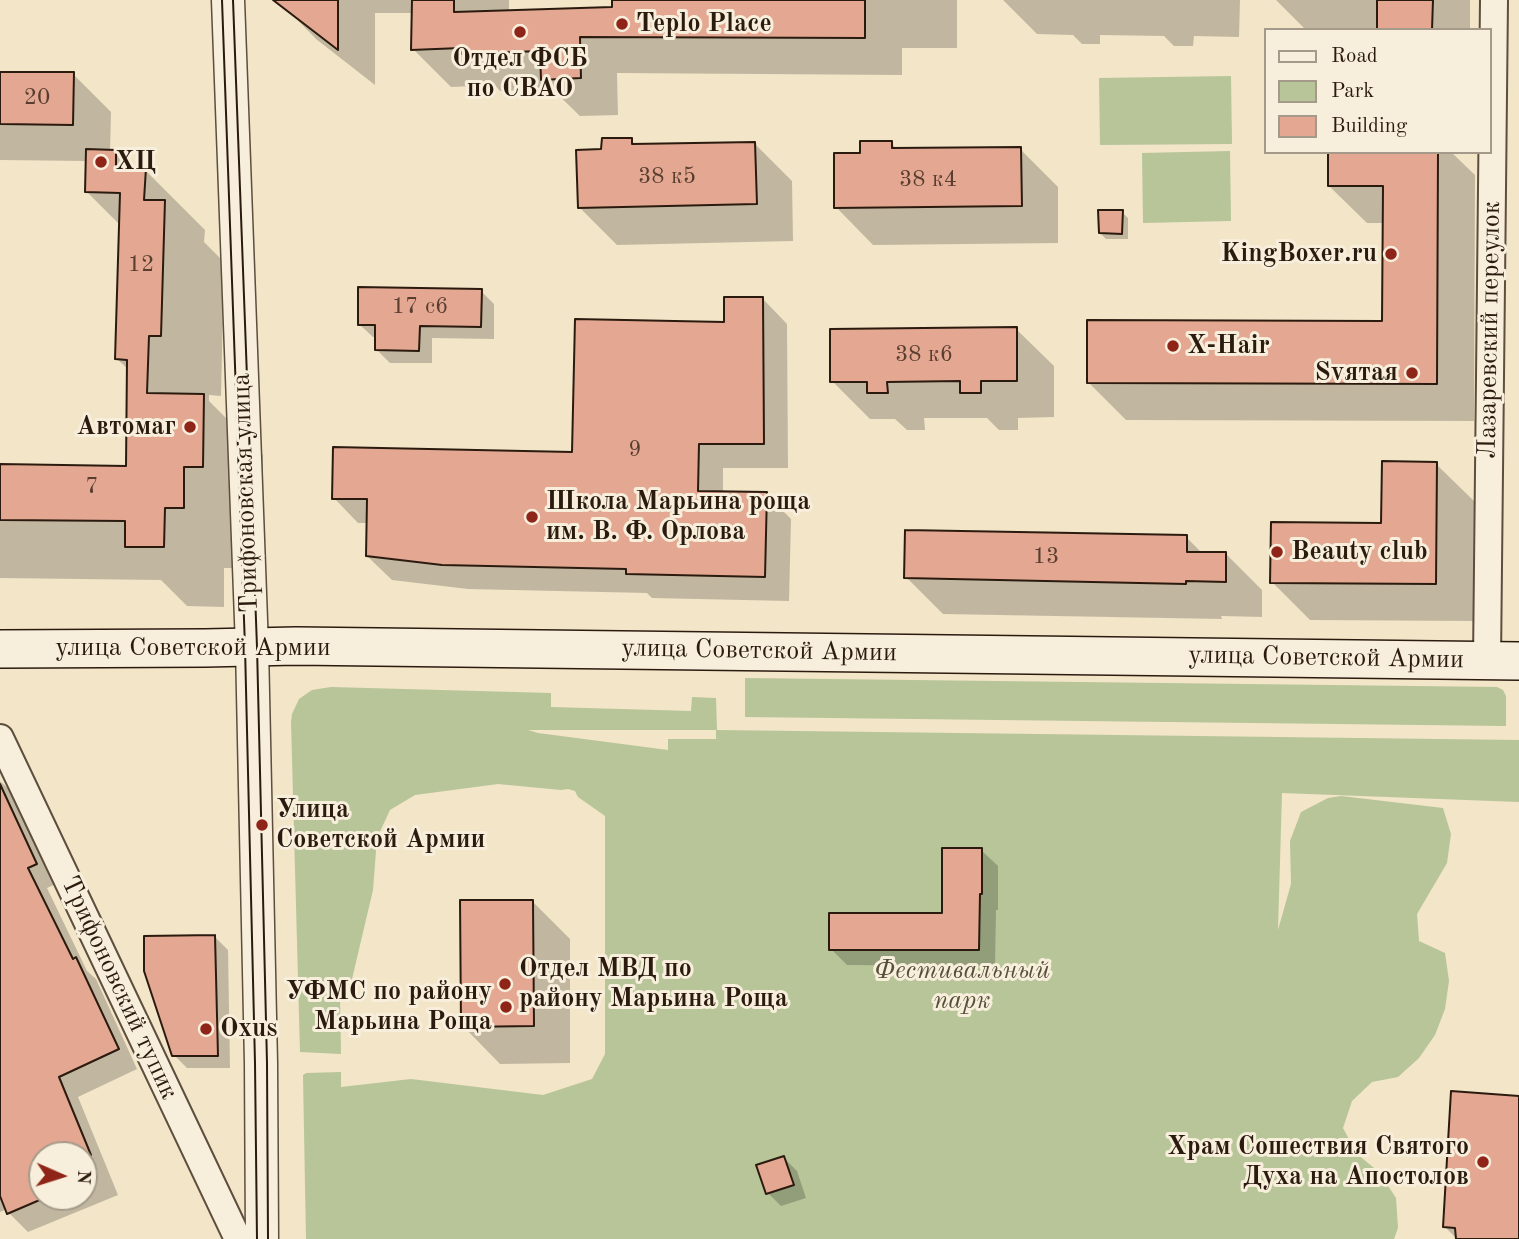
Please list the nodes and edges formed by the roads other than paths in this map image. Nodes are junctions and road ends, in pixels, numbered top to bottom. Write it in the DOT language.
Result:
graph roads {
  1 [pos="228,0"];
  2 [pos="1494,0"];
  3 [pos="252,647"];
  4 [pos="0,649"];
  5 [pos="1503,660"];
  6 [pos="0,738"];
  7 [pos="238,1239"];
  8 [pos="262,1239"];
  1 -- 3 [label="street, Трифоновская улица"];
  2 -- 5 [label="street, Лазаревский переулок"];
  3 -- 4 [label="main road, улица Советской Армии"];
  3 -- 5 [label="main road, улица Советской Армии"];
  3 -- 8 [label="street, Трифоновская улица"];
  6 -- 7 [label="street, Трифоновский тупик"];
}
